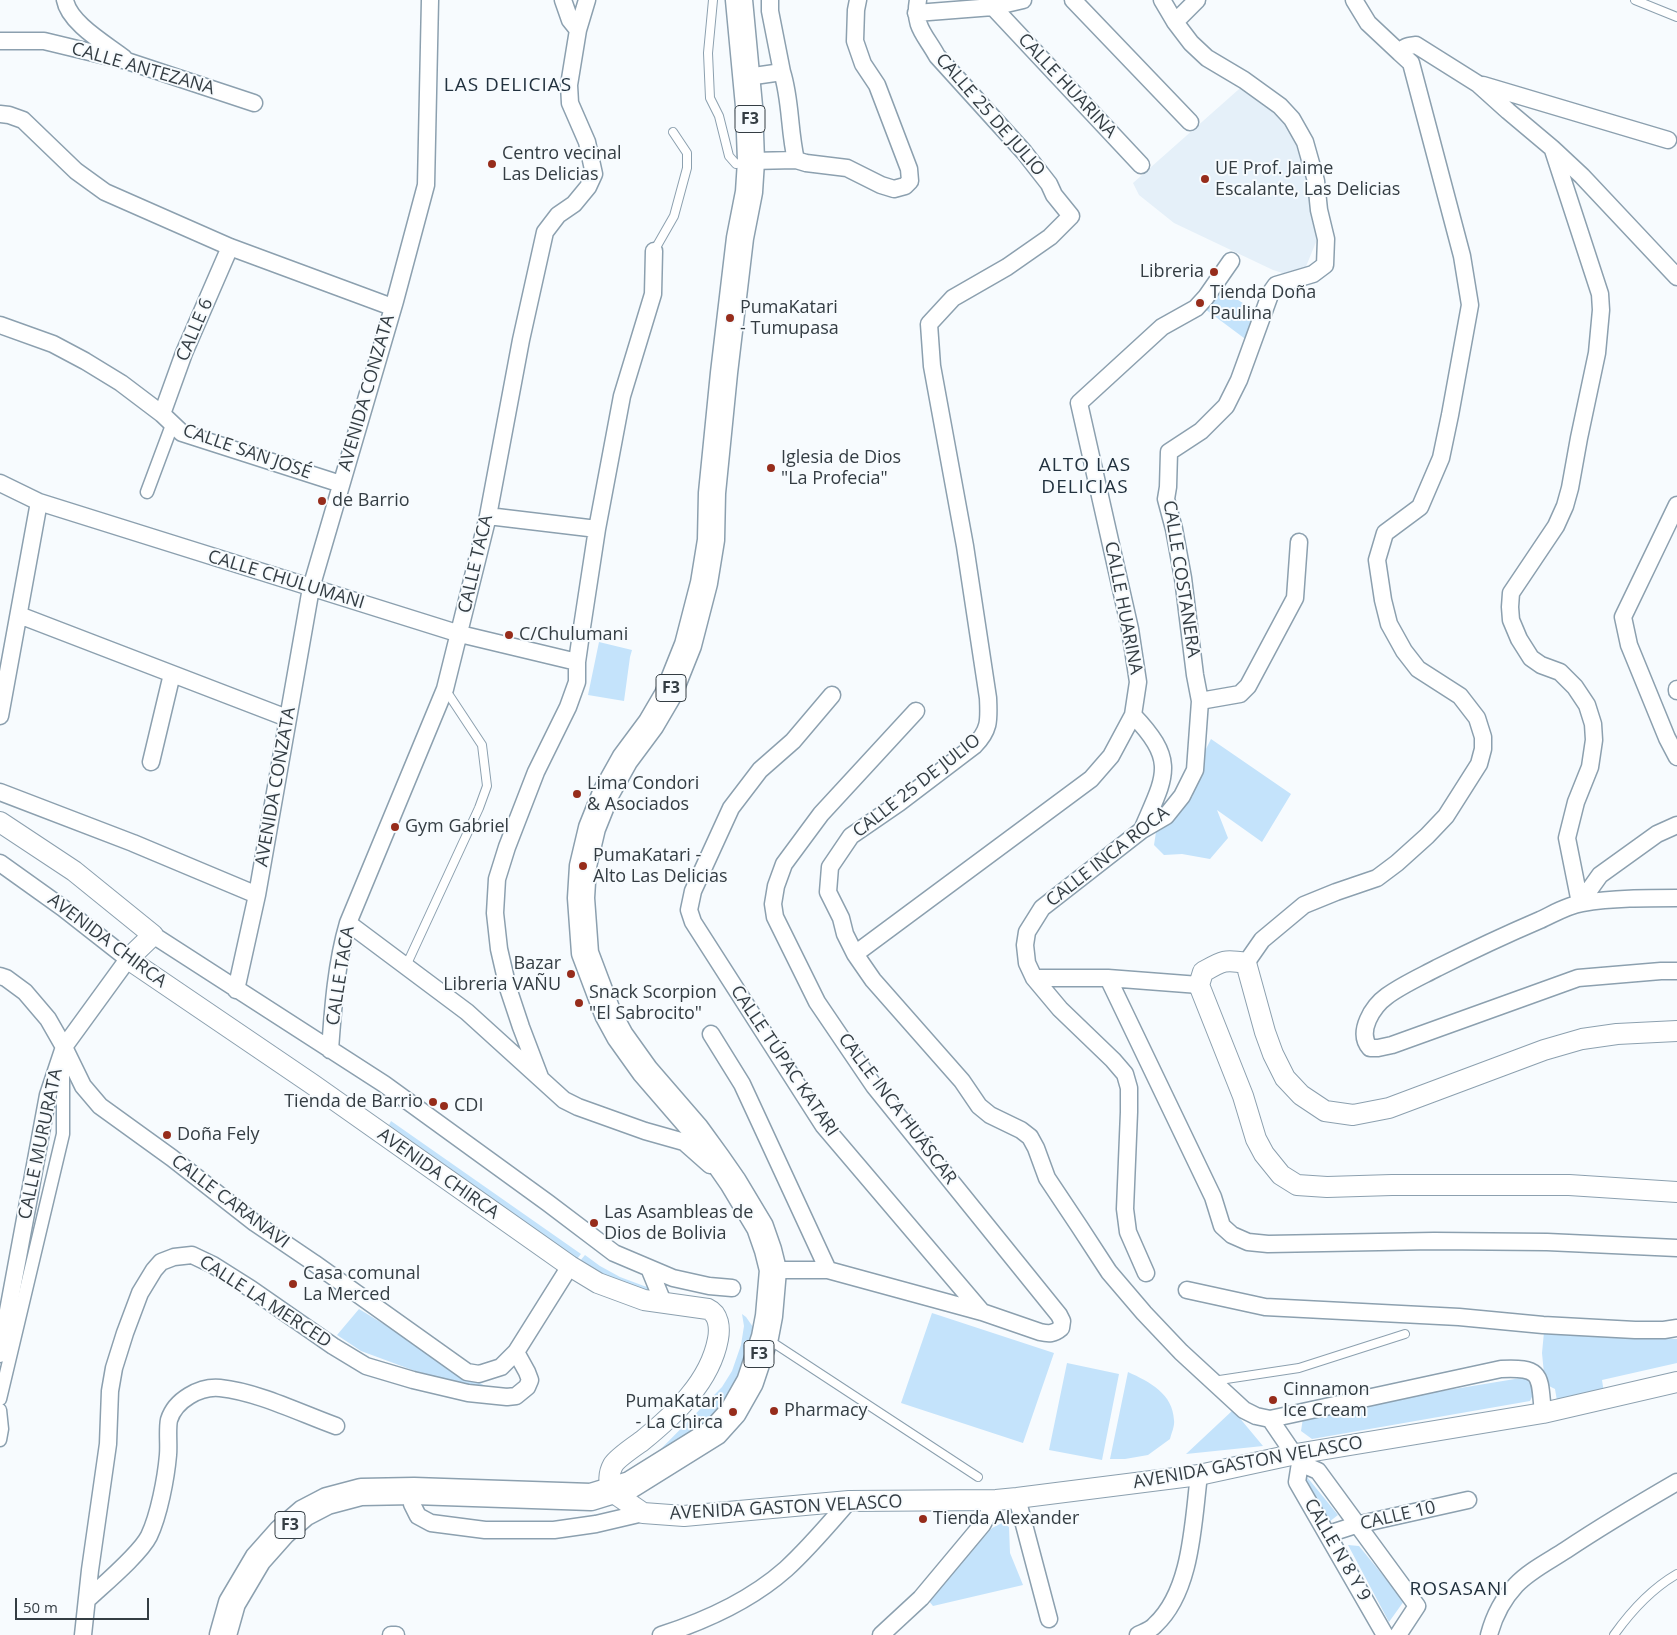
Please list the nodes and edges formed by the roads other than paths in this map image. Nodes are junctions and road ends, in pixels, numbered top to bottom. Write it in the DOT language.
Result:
graph roads {
  1 [pos="65,0"];
  2 [pos="430,0"];
  3 [pos="563,0"];
  4 [pos="587,0"];
  5 [pos="712,0"];
  6 [pos="739,0"];
  7 [pos="770,0"];
  8 [pos="858,0"];
  9 [pos="1022,0"];
  10 [pos="1073,0"];
  11 [pos="1162,0"];
  12 [pos="1197,0"];
  13 [pos="1354,0"];
  14 [pos="1634,0"];
  15 [pos="993,6"];
  16 [pos="917,7"];
  17 [pos="1677,17"];
  18 [pos="1175,22"];
  19 [pos="578,30"];
  20 [pos="0,41"];
  21 [pos="1400,52"];
  22 [pos="127,61"];
  23 [pos="782,72"];
  24 [pos="747,77"];
  25 [pos="1478,84"];
  26 [pos="254,103"];
  27 [pos="0,114"];
  28 [pos="1190,122"];
  29 [pos="674,132"];
  30 [pos="1668,140"];
  31 [pos="1552,148"];
  32 [pos="796,160"];
  33 [pos="751,161"];
  34 [pos="1141,165"];
  35 [pos="230,247"];
  36 [pos="654,251"];
  37 [pos="1231,261"];
  38 [pos="1677,277"];
  39 [pos="392,307"];
  40 [pos="0,325"];
  41 [pos="167,419"];
  42 [pos="0,483"];
  43 [pos="341,484"];
  44 [pos="147,492"];
  45 [pos="40,502"];
  46 [pos="1677,505"];
  47 [pos="488,516"];
  48 [pos="597,529"];
  49 [pos="1299,542"];
  50 [pos="311,588"];
  51 [pos="19,615"];
  52 [pos="460,634"];
  53 [pos="577,662"];
  54 [pos="172,674"];
  55 [pos="445,689"];
  56 [pos="832,695"];
  57 [pos="1200,701"];
  58 [pos="916,711"];
  59 [pos="1133,715"];
  60 [pos="0,716"];
  61 [pos="287,718"];
  62 [pos="1677,757"];
  63 [pos="151,762"];
  64 [pos="0,792"];
  65 [pos="0,822"];
  66 [pos="1677,825"];
  67 [pos="1142,830"];
  68 [pos="0,863"];
  69 [pos="258,895"];
  70 [pos="1677,898"];
  71 [pos="1580,903"];
  72 [pos="348,923"];
  73 [pos="153,935"];
  74 [pos="855,954"];
  75 [pos="128,958"];
  76 [pos="1246,963"];
  77 [pos="406,966"];
  78 [pos="1677,971"];
  79 [pos="0,976"];
  80 [pos="1034,978"];
  81 [pos="1108,978"];
  82 [pos="1199,986"];
  83 [pos="236,990"];
  84 [pos="1677,1031"];
  85 [pos="711,1034"];
  86 [pos="64,1046"];
  87 [pos="330,1050"];
  88 [pos="540,1077"];
  89 [pos="718,1159"];
  90 [pos="1677,1192"];
  91 [pos="1677,1248"];
  92 [pos="570,1266"];
  93 [pos="649,1268"];
  94 [pos="773,1270"];
  95 [pos="828,1270"];
  96 [pos="1146,1272"];
  97 [pos="732,1288"];
  98 [pos="1187,1290"];
  99 [pos="663,1302"];
  100 [pos="982,1312"];
  101 [pos="1677,1328"];
  102 [pos="1405,1334"];
  103 [pos="765,1337"];
  104 [pos="516,1352"];
  105 [pos="0,1354"];
  106 [pos="1211,1382"];
  107 [pos="1677,1382"];
  108 [pos="0,1399"];
  109 [pos="0,1410"];
  110 [pos="1543,1413"];
  111 [pos="1270,1419"];
  112 [pos="336,1426"];
  113 [pos="0,1440"];
  114 [pos="1298,1459"];
  115 [pos="1199,1475"];
  116 [pos="978,1477"];
  117 [pos="1677,1482"];
  118 [pos="414,1491"];
  119 [pos="611,1491"];
  120 [pos="1018,1498"];
  121 [pos="996,1500"];
  122 [pos="1468,1500"];
  123 [pos="849,1501"];
  124 [pos="643,1513"];
  125 [pos="1356,1525"];
  126 [pos="1328,1534"];
  127 [pos="1677,1574"];
  128 [pos="88,1599"];
  129 [pos="1049,1619"];
  130 [pos="83,1635"];
  131 [pos="223,1635"];
  132 [pos="391,1635"];
  133 [pos="396,1635"];
  134 [pos="661,1635"];
  135 [pos="881,1635"];
  136 [pos="1138,1635"];
  137 [pos="1385,1635"];
  138 [pos="1398,1635"];
  139 [pos="1489,1635"];
  140 [pos="1614,1635"];
  1 -- 22 [label="street"];
  2 -- 39 [label="street, AVENIDA CONZATA"];
  3 -- 19 [label="street"];
  4 -- 19 [label="street"];
  5 -- 33 [label="lane"];
  6 -- 24 [label="highway, F3"];
  7 -- 23 [label="street"];
  8 -- 32 [label="street"];
  9 -- 15 [label="street"];
  10 -- 28 [label="street"];
  11 -- 18 [label="street"];
  12 -- 18 [label="street"];
  13 -- 21 [label="street"];
  14 -- 17 [label="lane"];
  15 -- 16 [label="street"];
  15 -- 34 [label="street, CALLE HUARINA"];
  16 -- 74 [label="street, CALLE 25 DE JULIO"];
  18 -- 57 [label="street, CALLE COSTANERA"];
  19 -- 47 [label="street, CALLE TACA"];
  20 -- 22 [label="street, CALLE ANTEZANA"];
  21 -- 25 [label="street"];
  21 -- 76 [label="street"];
  22 -- 26 [label="street, CALLE ANTEZANA"];
  23 -- 24 [label="street"];
  23 -- 32 [label="street"];
  24 -- 33 [label="highway, F3"];
  25 -- 30 [label="street"];
  25 -- 31 [label="street"];
  27 -- 35 [label="street"];
  29 -- 36 [label="lane"];
  31 -- 38 [label="street"];
  31 -- 71 [label="street"];
  32 -- 33 [label="street"];
  33 -- 89 [label="highway, F3"];
  35 -- 39 [label="street"];
  35 -- 41 [label="street, CALLE 6"];
  36 -- 48 [label="street"];
  37 -- 59 [label="street, CALLE HUARINA"];
  39 -- 43 [label="street, AVENIDA CONZATA"];
  40 -- 41 [label="street, CALLE SAN JOSÉ"];
  41 -- 43 [label="street, CALLE SAN JOSÉ"];
  41 -- 44 [label="street"];
  42 -- 45 [label="street, CALLE CHULUMANI"];
  43 -- 50 [label="street, AVENIDA CONZATA"];
  45 -- 50 [label="street, CALLE CHULUMANI"];
  45 -- 51 [label="street"];
  46 -- 62 [label="street"];
  47 -- 48 [label="street"];
  47 -- 52 [label="street, CALLE TACA"];
  48 -- 53 [label="street"];
  49 -- 57 [label="street"];
  50 -- 52 [label="street, CALLE CHULUMANI"];
  50 -- 61 [label="street, AVENIDA CONZATA"];
  51 -- 54 [label="street"];
  51 -- 60 [label="street"];
  52 -- 53 [label="street, CALLE CHULUMANI"];
  52 -- 55 [label="street, CALLE TACA"];
  53 -- 88 [label="street"];
  54 -- 61 [label="street"];
  54 -- 63 [label="street"];
  55 -- 72 [label="street, CALLE TACA"];
  55 -- 77 [label="lane"];
  56 -- 100 [label="street, CALLE TÚPAC KATARI"];
  57 -- 67 [label="street, CALLE INCA ROCA"];
  58 -- 100 [label="street, CALLE INCA HUÁSCAR"];
  59 -- 67 [label="street"];
  59 -- 74 [label="street, CALLE HUARINA"];
  61 -- 69 [label="street, AVENIDA CONZATA"];
  64 -- 69 [label="street"];
  65 -- 73 [label="street, AVENIDA CHIRCA"];
  66 -- 71 [label="street"];
  67 -- 80 [label="street, CALLE INCA ROCA"];
  68 -- 75 [label="street, AVENIDA CHIRCA"];
  69 -- 83 [label="street, AVENIDA CONZATA"];
  70 -- 71 [label="street"];
  71 -- 78 [label="street"];
  72 -- 77 [label="street"];
  72 -- 87 [label="street, CALLE TACA"];
  73 -- 75 [label="street, CALLE MURURATA"];
  73 -- 83 [label="street, AVENIDA CHIRCA"];
  74 -- 106 [label="street, CALLE 25 DE JULIO"];
  75 -- 86 [label="street, CALLE MURURATA"];
  75 -- 92 [label="street, AVENIDA CHIRCA"];
  76 -- 82 [label="street"];
  76 -- 84 [label="street"];
  77 -- 88 [label="street"];
  79 -- 86 [label="street, CALLE CARANAVI"];
  80 -- 81 [label="street"];
  80 -- 96 [label="street, CALLE INCA ROCA"];
  81 -- 82 [label="street"];
  81 -- 91 [label="street"];
  82 -- 90 [label="street"];
  83 -- 87 [label="street, AVENIDA CHIRCA"];
  85 -- 95 [label="street"];
  86 -- 104 [label="street, CALLE CARANAVI"];
  86 -- 105 [label="street, CALLE MURURATA"];
  86 -- 108 [label="street"];
  87 -- 93 [label="street, AVENIDA CHIRCA"];
  88 -- 89 [label="street"];
  89 -- 94 [label="highway, F3"];
  92 -- 99 [label="street, AVENIDA CHIRCA"];
  92 -- 104 [label="street, CALLE CARANAVI"];
  93 -- 97 [label="street, AVENIDA CHIRCA"];
  93 -- 99 [label="street"];
  94 -- 95 [label="street"];
  94 -- 103 [label="highway, F3"];
  95 -- 100 [label="street"];
  98 -- 101 [label="street"];
  99 -- 119 [label="street, AVENIDA CHIRCA"];
  102 -- 106 [label="lane"];
  103 -- 116 [label="lane"];
  103 -- 119 [label="highway, F3"];
  104 -- 128 [label="street, CALLE LA MERCED"];
  106 -- 111 [label="street, CALLE 25 DE JULIO"];
  107 -- 110 [label="street, AVENIDA GASTON VELASCO"];
  109 -- 113 [label="street"];
  110 -- 111 [label="street"];
  110 -- 114 [label="street, AVENIDA GASTON VELASCO"];
  111 -- 114 [label="street"];
  112 -- 128 [label="street"];
  114 -- 115 [label="street, AVENIDA GASTON VELASCO"];
  114 -- 125 [label="street"];
  114 -- 126 [label="street, CALLE N 8 Y 9"];
  115 -- 120 [label="street, AVENIDA GASTON VELASCO"];
  115 -- 136 [label="street"];
  117 -- 139 [label="street"];
  118 -- 119 [label="highway, F3"];
  118 -- 124 [label="street"];
  118 -- 131 [label="highway, F3"];
  119 -- 124 [label="street"];
  120 -- 121 [label="street, AVENIDA GASTON VELASCO"];
  120 -- 129 [label="street"];
  121 -- 123 [label="street, AVENIDA GASTON VELASCO"];
  121 -- 135 [label="street"];
  122 -- 125 [label="street, CALLE 10"];
  123 -- 124 [label="street, AVENIDA GASTON VELASCO"];
  123 -- 134 [label="street"];
  125 -- 126 [label="street, CALLE 10"];
  125 -- 138 [label="street"];
  126 -- 137 [label="street, CALLE N 8 Y 9"];
  127 -- 140 [label="lane"];
  128 -- 130 [label="street, CALLE LA MERCED"];
  132 -- 133 [label="street"];
}
